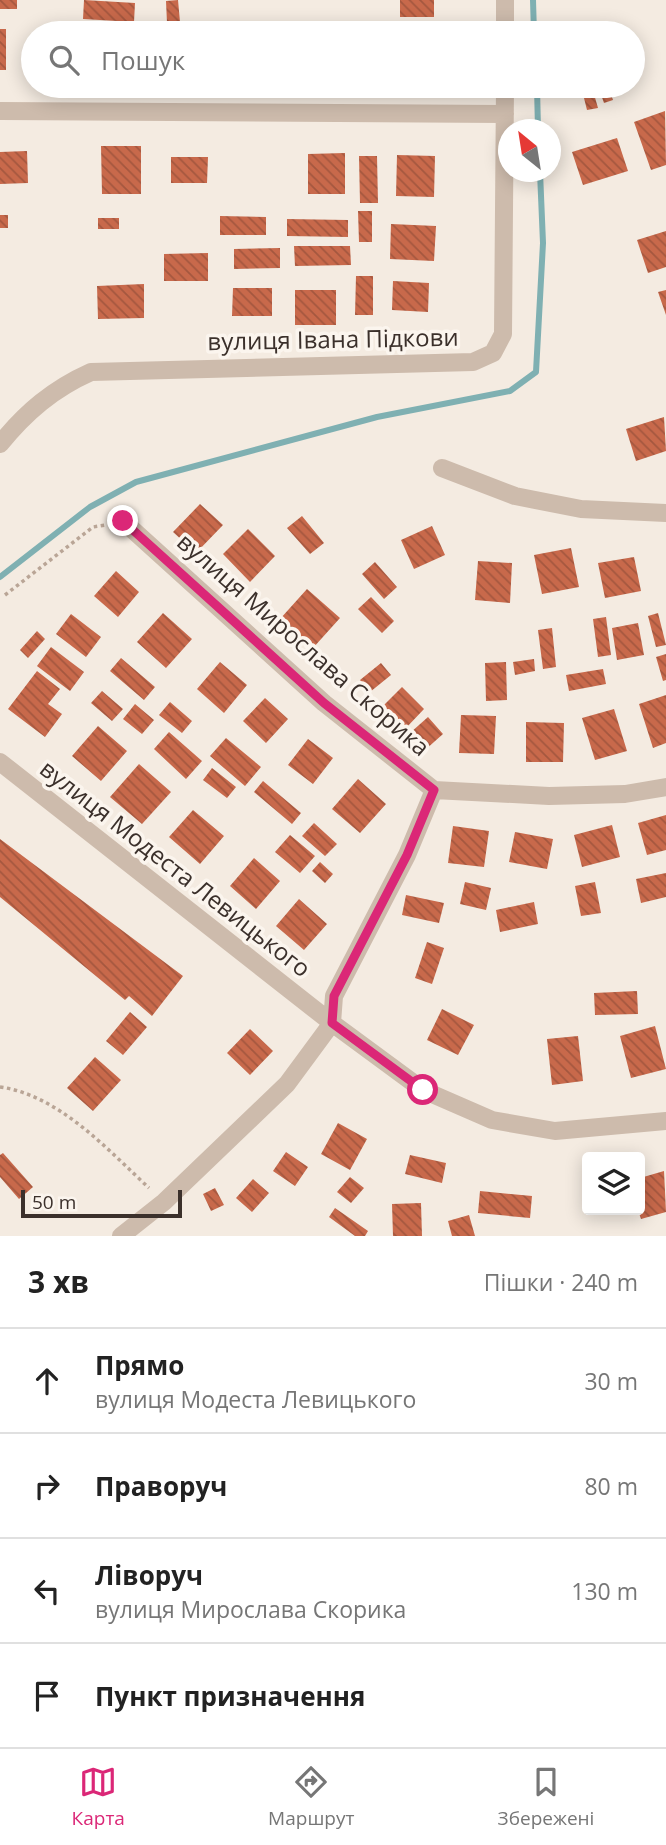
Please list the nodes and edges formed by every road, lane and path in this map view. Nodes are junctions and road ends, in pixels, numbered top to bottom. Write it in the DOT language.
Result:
graph roads {
  1 [pos="505,0"];
  2 [pos="505,21"];
  3 [pos="505,98"];
  4 [pos="0,111"];
  5 [pos="505,114"];
  6 [pos="0,444"];
  7 [pos="442,468"];
  8 [pos="666,513"];
  9 [pos="123,521"];
  10 [pos="5,595"];
  11 [pos="0,762"];
  12 [pos="666,787"];
  13 [pos="434,790"];
  14 [pos="332,1023"];
  15 [pos="0,1087"];
  16 [pos="666,1121"];
  17 [pos="164,1202"];
  18 [pos="121,1236"];
  1 -- 2 [label="street"];
  3 -- 5 [label="street, вулиця Івана Підкови"];
  4 -- 5 [label="street"];
  5 -- 6 [label="street, вулиця Івана Підкови"];
  7 -- 8 [label="street"];
  9 -- 10 [label="path"];
  9 -- 13 [label="street, вулиця Мирослава Скорика"];
  11 -- 14 [label="street, вулиця Модеста Левицького"];
  12 -- 13 [label="street, вулиця Мирослава Скорика"];
  13 -- 14 [label="street"];
  14 -- 16 [label="street, вулиця Модеста Левицького"];
  14 -- 17 [label="street"];
  15 -- 17 [label="path"];
  17 -- 18 [label="street"];
}
